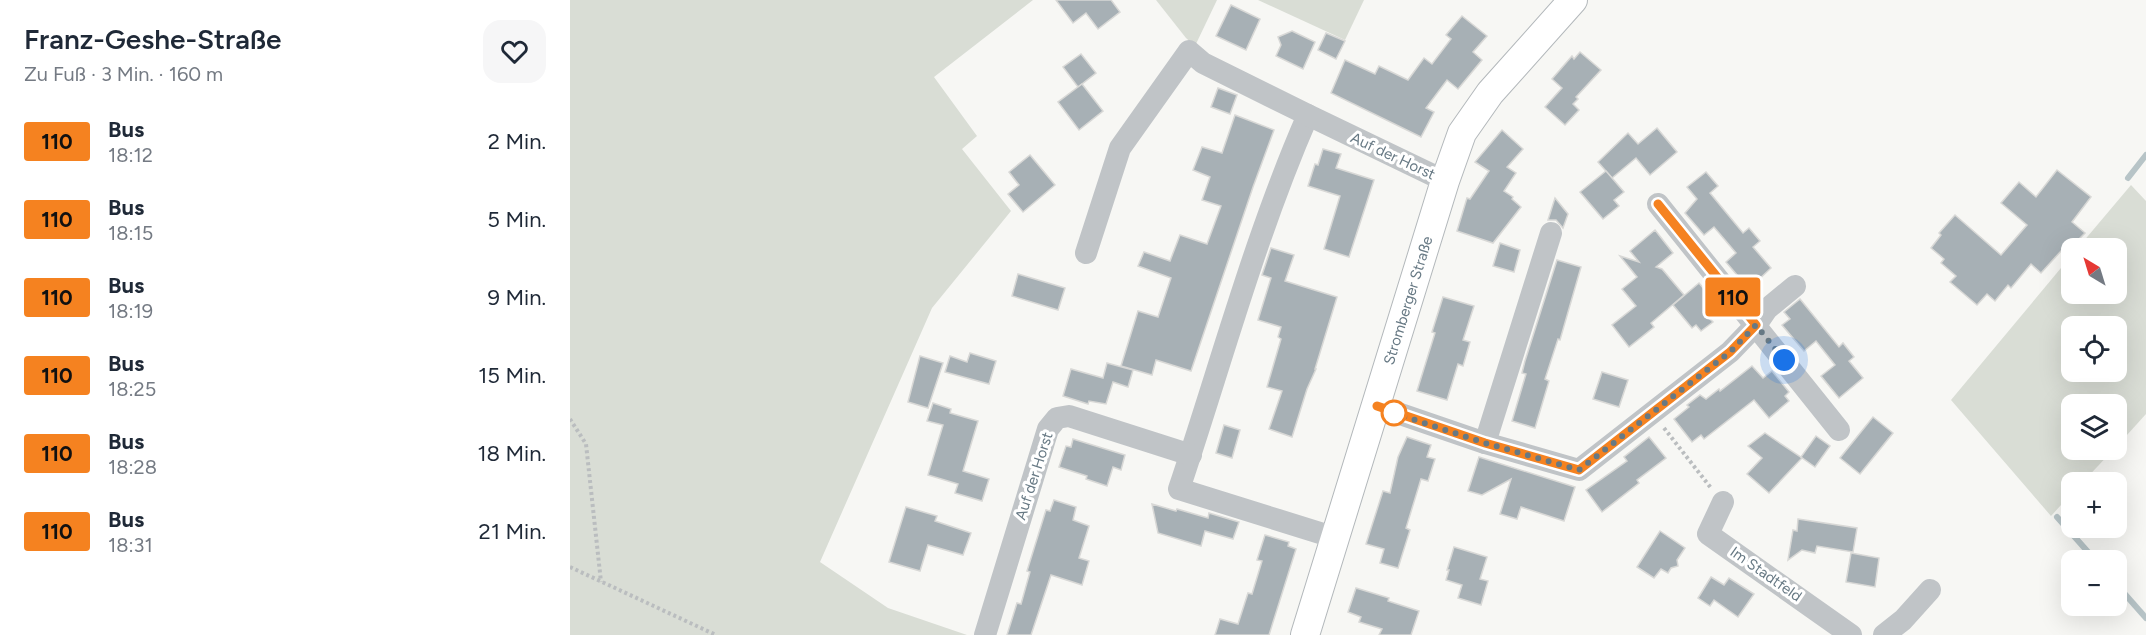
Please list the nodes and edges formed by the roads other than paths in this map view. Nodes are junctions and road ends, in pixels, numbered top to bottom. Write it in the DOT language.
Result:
graph roads {
  1 [pos="1573,0"];
  2 [pos="1308,115"];
  3 [pos="1445,181"];
  4 [pos="1658,204"];
  5 [pos="1551,233"];
  6 [pos="1086,253"];
  7 [pos="1795,286"];
  8 [pos="1756,325"];
  9 [pos="1377,406"];
  10 [pos="1839,430"];
  11 [pos="1485,443"];
  12 [pos="1191,455"];
  13 [pos="1723,502"];
  14 [pos="1336,538"];
  15 [pos="1930,590"];
  16 [pos="985,635"];
  17 [pos="1305,635"];
  18 [pos="1851,635"];
  19 [pos="1884,635"];
  1 -- 3 [label="main road, Stromberger Straße"];
  2 -- 3 [label="street, Auf der Horst"];
  2 -- 6 [label="street, Auf der Horst"];
  2 -- 12 [label="street"];
  3 -- 9 [label="main road, Stromberger Straße"];
  4 -- 8 [label="street"];
  5 -- 11 [label="street"];
  7 -- 8 [label="street"];
  8 -- 10 [label="street"];
  8 -- 11 [label="street"];
  9 -- 11 [label="street"];
  9 -- 14 [label="main road, Stromberger Straße"];
  12 -- 14 [label="street"];
  12 -- 16 [label="street, Auf der Horst"];
  13 -- 18 [label="street, Im Stadtfeld"];
  14 -- 17 [label="main road, Stromberger Straße"];
  15 -- 19 [label="street"];
}
